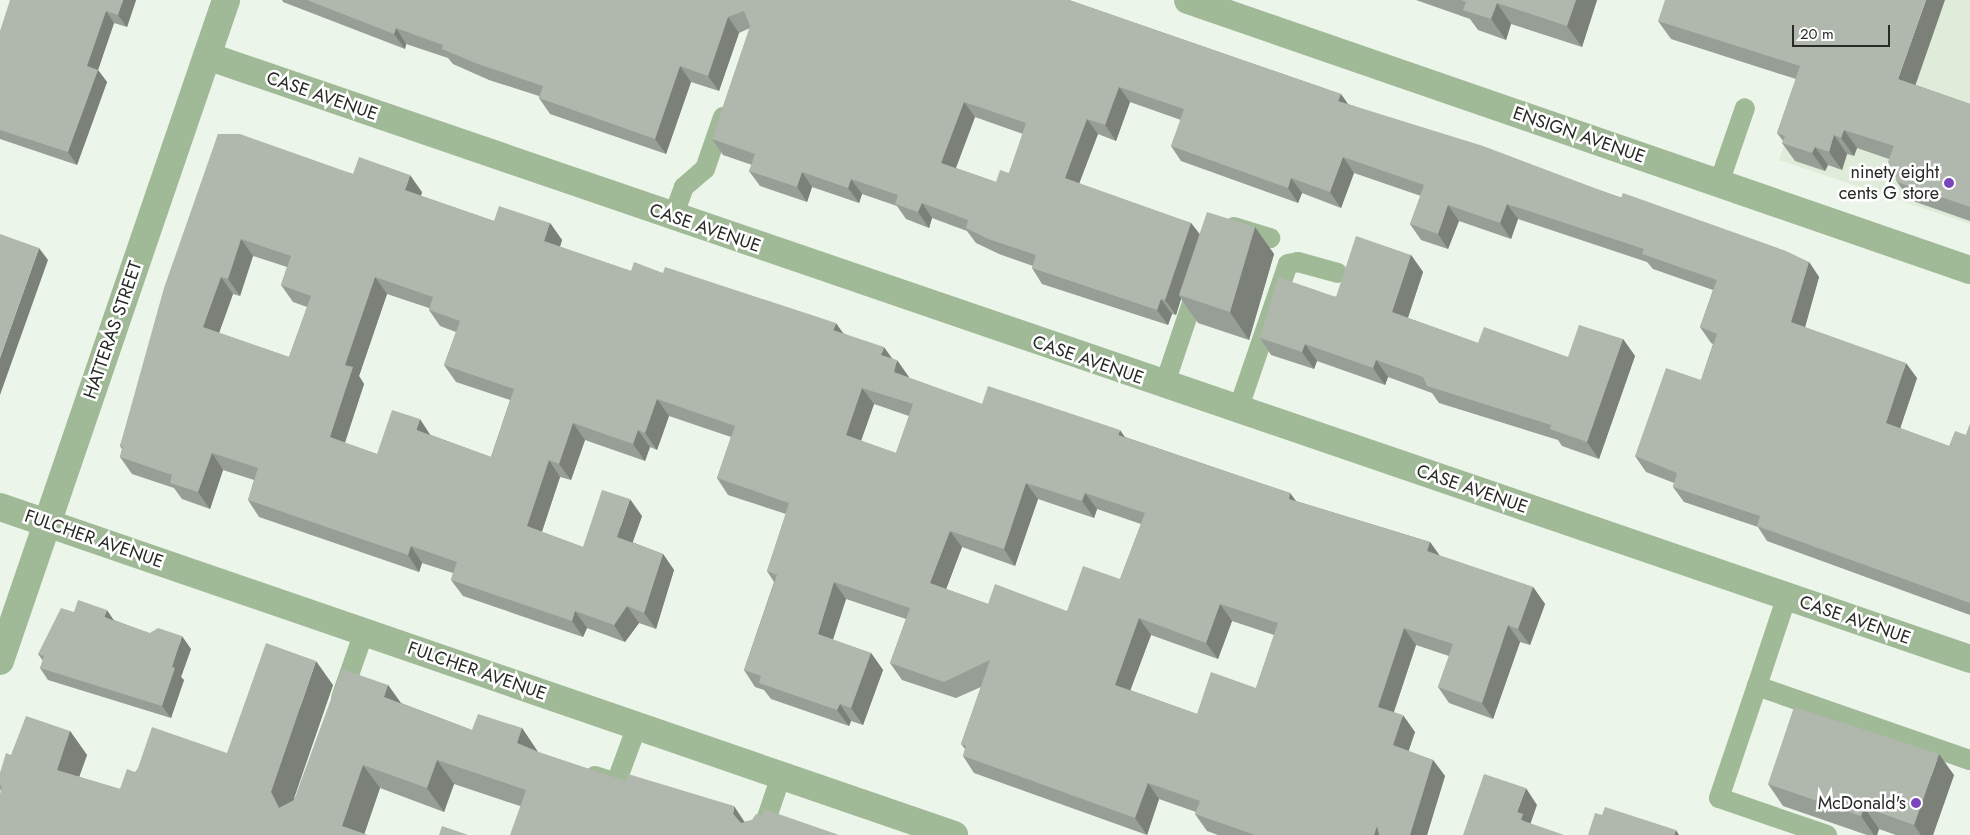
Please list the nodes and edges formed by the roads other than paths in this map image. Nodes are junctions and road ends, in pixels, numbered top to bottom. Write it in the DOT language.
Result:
graph roads {
  1 [pos="226,0"];
  2 [pos="1188,0"];
  3 [pos="207,56"];
  4 [pos="729,99"];
  5 [pos="1746,108"];
  6 [pos="1719,184"];
  7 [pos="673,218"];
  8 [pos="1216,235"];
  9 [pos="1270,238"];
  10 [pos="1206,263"];
  11 [pos="1970,270"];
  12 [pos="1338,273"];
  13 [pos="1164,386"];
  14 [pos="1238,410"];
  15 [pos="0,507"];
  16 [pos="47,523"];
  17 [pos="1787,596"];
  18 [pos="364,632"];
  19 [pos="1970,659"];
  20 [pos="0,661"];
  21 [pos="1757,686"];
  22 [pos="335,717"];
  23 [pos="637,726"];
  24 [pos="1970,760"];
  25 [pos="579,771"];
  26 [pos="782,776"];
  27 [pos="761,835"];
  28 [pos="954,835"];
  29 [pos="1827,835"];
  1 -- 3 [label="street, HATTERAS STREET"];
  2 -- 6 [label="street, ENSIGN AVENUE"];
  3 -- 7 [label="street, CASE AVENUE"];
  3 -- 16 [label="street, HATTERAS STREET"];
  4 -- 7 [label="lane"];
  5 -- 6 [label="lane"];
  6 -- 11 [label="street, ENSIGN AVENUE"];
  7 -- 13 [label="street, CASE AVENUE"];
  8 -- 9 [label="lane"];
  10 -- 13 [label="lane"];
  12 -- 14 [label="lane"];
  13 -- 14 [label="street, CASE AVENUE"];
  14 -- 17 [label="street, CASE AVENUE"];
  15 -- 16 [label="street, FULCHER AVENUE"];
  16 -- 18 [label="street, FULCHER AVENUE"];
  16 -- 20 [label="street, HATTERAS STREET"];
  17 -- 19 [label="street, CASE AVENUE"];
  17 -- 21 [label="lane"];
  18 -- 22 [label="lane"];
  18 -- 23 [label="street, FULCHER AVENUE"];
  21 -- 24 [label="lane"];
  21 -- 29 [label="lane"];
  23 -- 25 [label="lane"];
  23 -- 26 [label="street, FULCHER AVENUE"];
  26 -- 27 [label="lane"];
  26 -- 28 [label="street, FULCHER AVENUE"];
}
